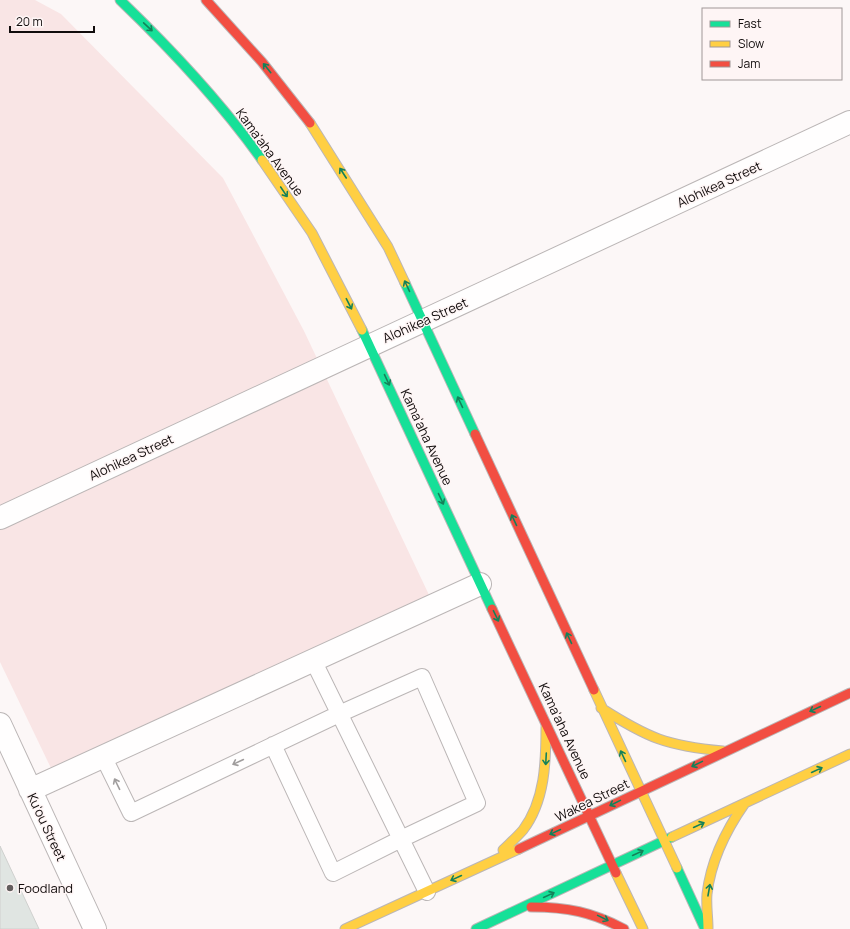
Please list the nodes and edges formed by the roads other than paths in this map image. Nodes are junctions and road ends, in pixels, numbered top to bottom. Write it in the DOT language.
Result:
graph roads {
  1 [pos="120,0"];
  2 [pos="206,0"];
  3 [pos="850,122"];
  4 [pos="423,322"];
  5 [pos="370,345"];
  6 [pos="0,518"];
  7 [pos="480,584"];
  8 [pos="313,660"];
  9 [pos="850,692"];
  10 [pos="601,708"];
  11 [pos="339,714"];
  12 [pos="546,720"];
  13 [pos="0,724"];
  14 [pos="273,745"];
  15 [pos="724,751"];
  16 [pos="850,754"];
  17 [pos="103,756"];
  18 [pos="30,790"];
  19 [pos="640,791"];
  20 [pos="745,803"];
  21 [pos="590,815"];
  22 [pos="400,838"];
  23 [pos="664,841"];
  24 [pos="491,862"];
  25 [pos="613,865"];
  26 [pos="427,892"];
  27 [pos="524,907"];
  28 [pos="95,929"];
  29 [pos="345,929"];
  30 [pos="476,929"];
  31 [pos="624,929"];
  32 [pos="643,929"];
  33 [pos="705,929"];
  34 [pos="708,929"];
  1 -- 5 [label="street, Kama'aha Avenue, one-way"];
  4 -- 2 [label="street, one-way"];
  3 -- 4 [label="street, Alohikea Street"];
  4 -- 5 [label="street, Alohikea Street"];
  10 -- 4 [label="street, one-way"];
  5 -- 6 [label="street, Alohikea Street"];
  5 -- 7 [label="street, Kama'aha Avenue, one-way"];
  7 -- 8 [label="street"];
  7 -- 12 [label="street, Kama'aha Avenue, one-way"];
  8 -- 11 [label="lane"];
  8 -- 17 [label="street"];
  9 -- 15 [label="street, Wakea Street, one-way"];
  10 -- 15 [label="street"];
  19 -- 10 [label="street, one-way"];
  11 -- 14 [label="lane"];
  11 -- 22 [label="lane"];
  11 -- 22 [label="lane"];
  12 -- 21 [label="street, Kama'aha Avenue"];
  12 -- 24 [label="street, one-way"];
  13 -- 18 [label="street, Ku'ou Street"];
  14 -- 17 [label="lane, one-way"];
  14 -- 22 [label="lane"];
  15 -- 19 [label="street, Wakea Street, one-way"];
  20 -- 16 [label="street, one-way"];
  17 -- 18 [label="street"];
  18 -- 28 [label="street, Ku'ou Street"];
  19 -- 21 [label="street, Wakea Street, one-way"];
  19 -- 23 [label="street"];
  23 -- 20 [label="street, one-way"];
  34 -- 20 [label="street, one-way"];
  21 -- 24 [label="street, Wakea Street, one-way"];
  21 -- 25 [label="street, Kama'aha Avenue"];
  22 -- 26 [label="lane"];
  25 -- 23 [label="street, one-way"];
  23 -- 33 [label="street"];
  24 -- 26 [label="street, Wakea Street, one-way"];
  27 -- 25 [label="street, one-way"];
  25 -- 32 [label="street, Kama'aha Avenue"];
  26 -- 29 [label="street, Wakea Street"];
  27 -- 30 [label="street"];
  27 -- 31 [label="street, one-way"];
}
